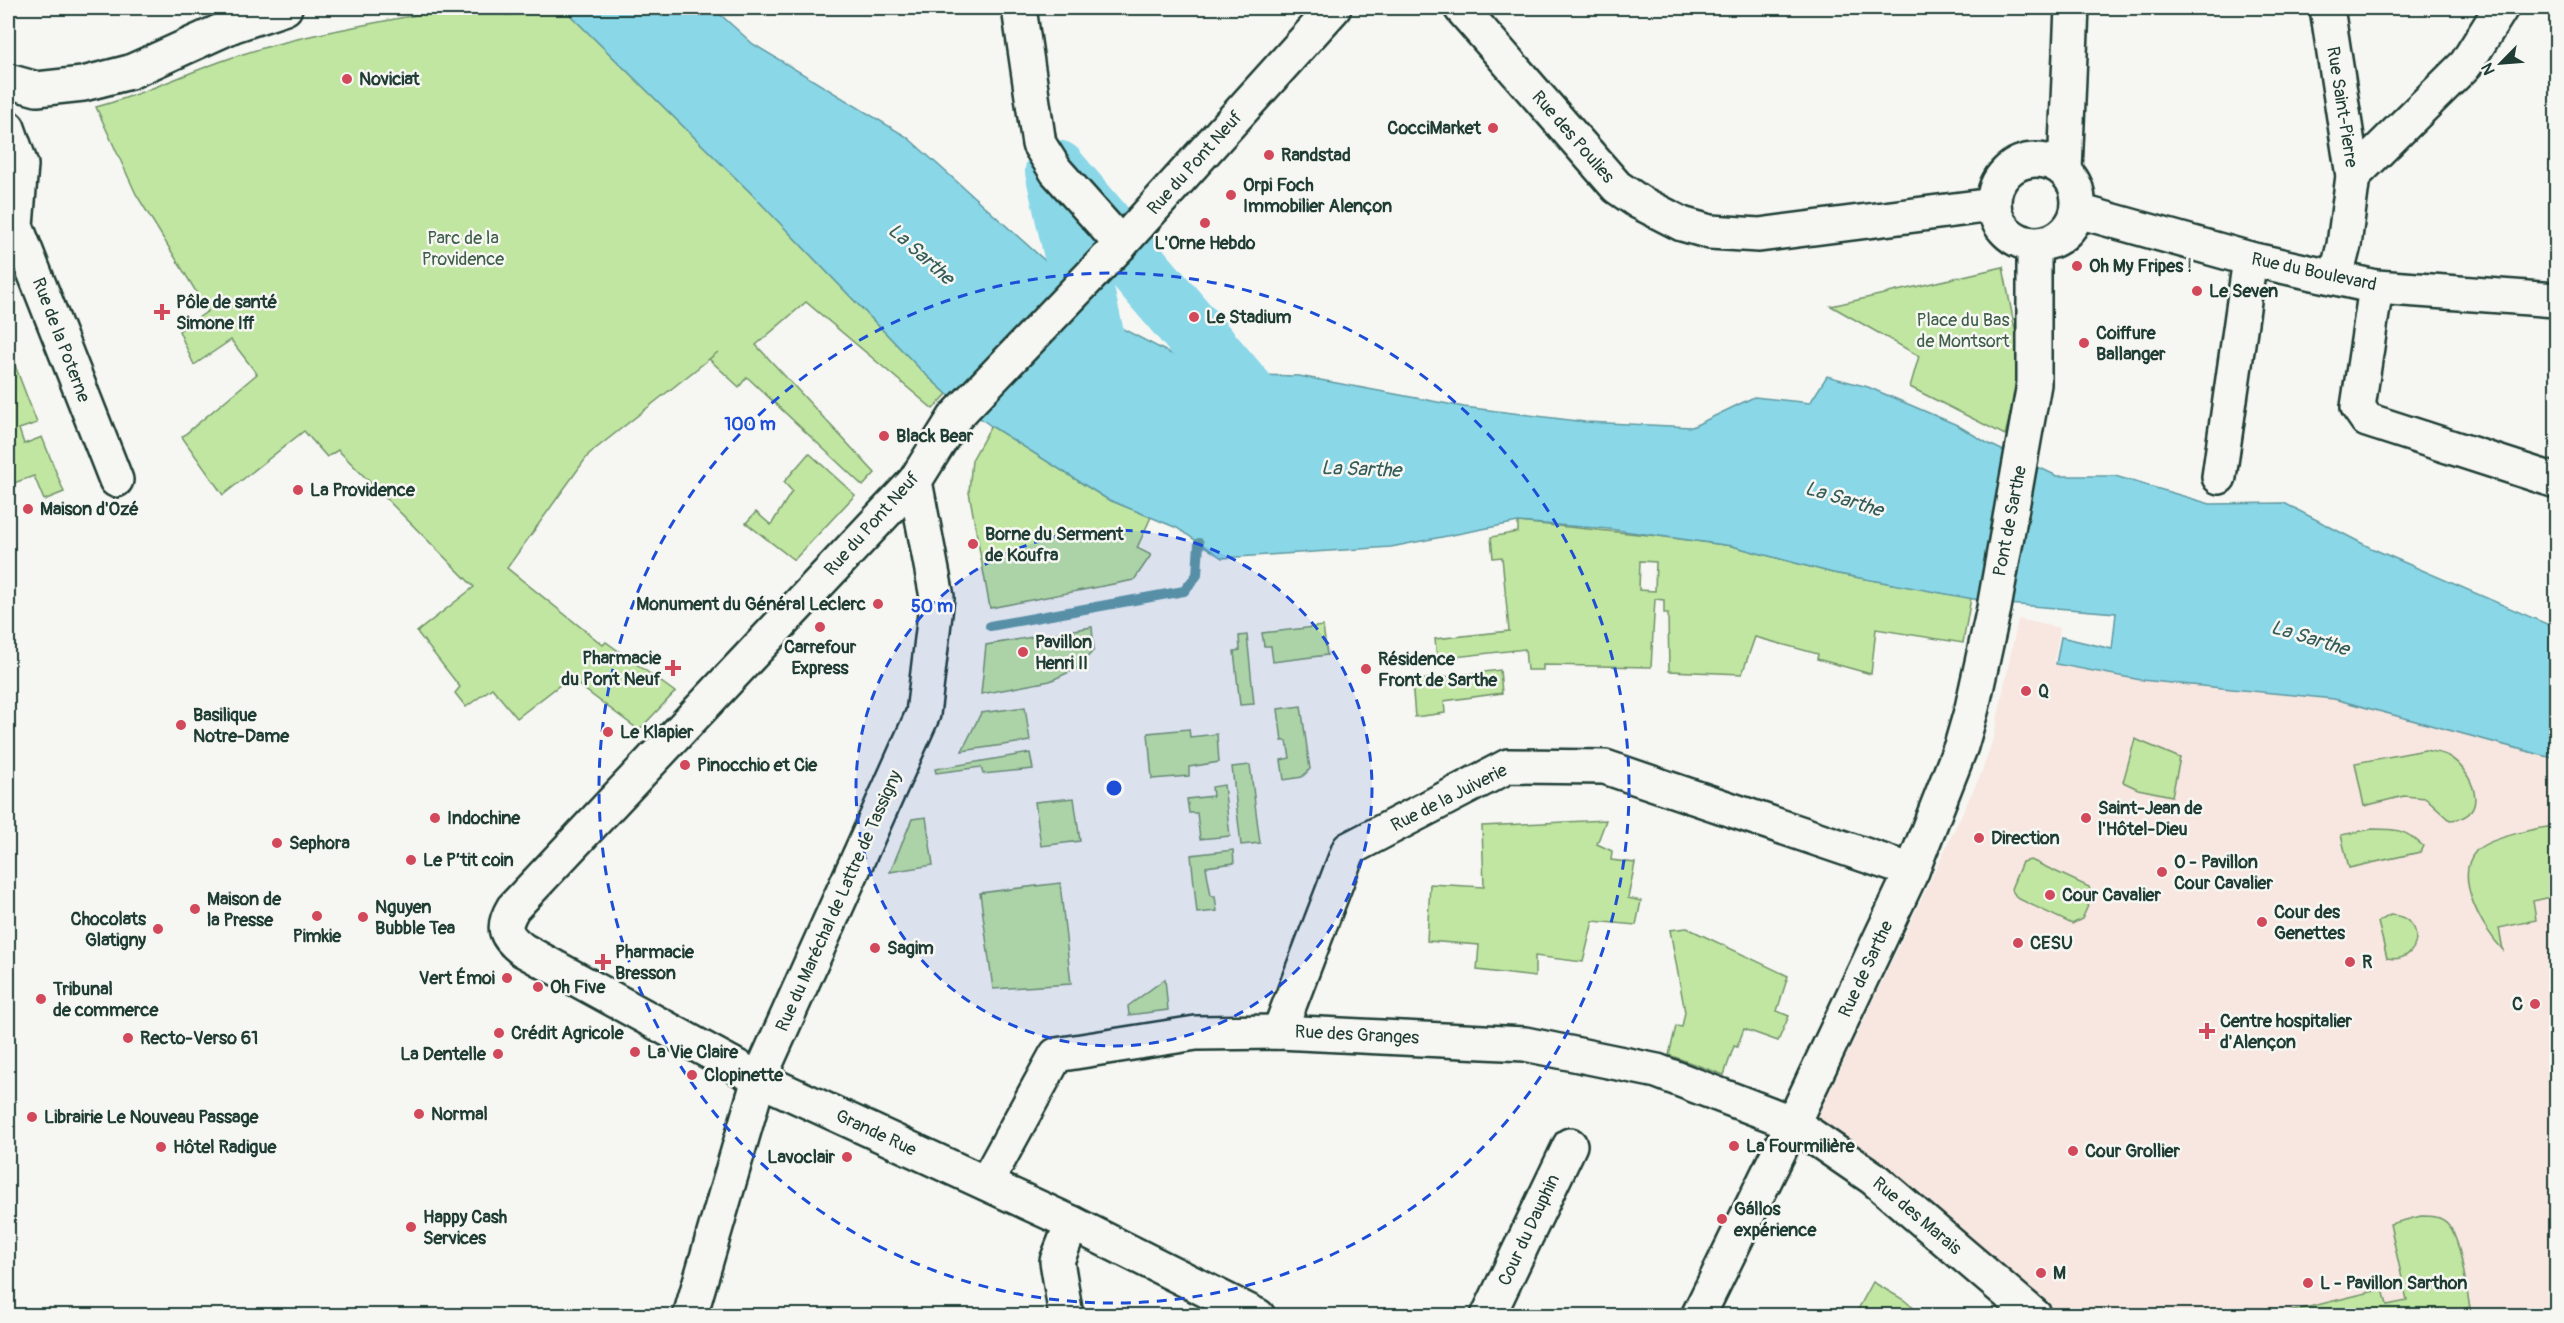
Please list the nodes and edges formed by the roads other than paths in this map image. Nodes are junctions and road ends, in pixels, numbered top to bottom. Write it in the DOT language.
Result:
graph roads {
  1 [pos="285,8"];
  2 [pos="1019,8"];
  3 [pos="1334,8"];
  4 [pos="1461,8"];
  5 [pos="2072,8"];
  6 [pos="2327,8"];
  7 [pos="2501,8"];
  8 [pos="8,81"];
  9 [pos="8,128"];
  10 [pos="2065,171"];
  11 [pos="2353,176"];
  12 [pos="1993,205"];
  13 [pos="2078,211"];
  14 [pos="1121,244"];
  15 [pos="2034,245"];
  16 [pos="2250,259"];
  17 [pos="2336,277"];
  18 [pos="2376,287"];
  19 [pos="2556,300"];
  20 [pos="2220,477"];
  21 [pos="116,480"];
  22 [pos="915,481"];
  23 [pos="2556,481"];
  24 [pos="1994,608"];
  25 [pos="1912,871"];
  26 [pos="506,930"];
  27 [pos="1279,1032"];
  28 [pos="759,1079"];
  29 [pos="1793,1123"];
  30 [pos="1570,1145"];
  31 [pos="986,1183"];
  32 [pos="1072,1223"];
  33 [pos="690,1316"];
  34 [pos="1066,1316"];
  35 [pos="1258,1316"];
  36 [pos="1488,1316"];
  37 [pos="1698,1316"];
  38 [pos="2035,1316"];
  1 -- 8 [label="street"];
  2 -- 14 [label="street"];
  3 -- 14 [label="street, Rue du Pont Neuf"];
  4 -- 12 [label="street, Rue des Poulies"];
  5 -- 10 [label="street"];
  6 -- 11 [label="street, Rue Saint-Pierre"];
  7 -- 11 [label="street"];
  9 -- 21 [label="street, Rue de la Poterne"];
  10 -- 12 [label="street"];
  10 -- 13 [label="street"];
  11 -- 17 [label="street, Rue Saint-Pierre"];
  12 -- 15 [label="street"];
  13 -- 15 [label="street"];
  13 -- 16 [label="street, Rue du Boulevard"];
  14 -- 22 [label="street, Rue du Pont Neuf"];
  15 -- 24 [label="street, Pont de Sarthe"];
  16 -- 17 [label="street, Rue du Boulevard"];
  16 -- 20 [label="street"];
  17 -- 18 [label="street, Rue du Boulevard"];
  18 -- 19 [label="street, Rue du Boulevard"];
  18 -- 23 [label="street"];
  22 -- 26 [label="street, Rue du Pont Neuf"];
  22 -- 28 [label="street, Rue du Maréchal de Lattre de Tassigny"];
  24 -- 25 [label="street, Rue de Sarthe"];
  25 -- 27 [label="street, Rue de la Juiverie"];
  25 -- 29 [label="street, Rue de Sarthe"];
  26 -- 28 [label="street, Grande Rue"];
  27 -- 29 [label="street, Rue des Granges"];
  27 -- 31 [label="street, Rue des Granges"];
  28 -- 31 [label="street, Grande Rue"];
  28 -- 33 [label="street, Rue du Maréchal de Lattre de Tassigny"];
  29 -- 37 [label="street, Rue de Sarthe"];
  29 -- 38 [label="street, Rue des Marais"];
  30 -- 36 [label="street, Cour du Dauphin"];
  31 -- 32 [label="street, Grande Rue"];
  32 -- 34 [label="street"];
  32 -- 35 [label="street, Grande Rue"];
}
